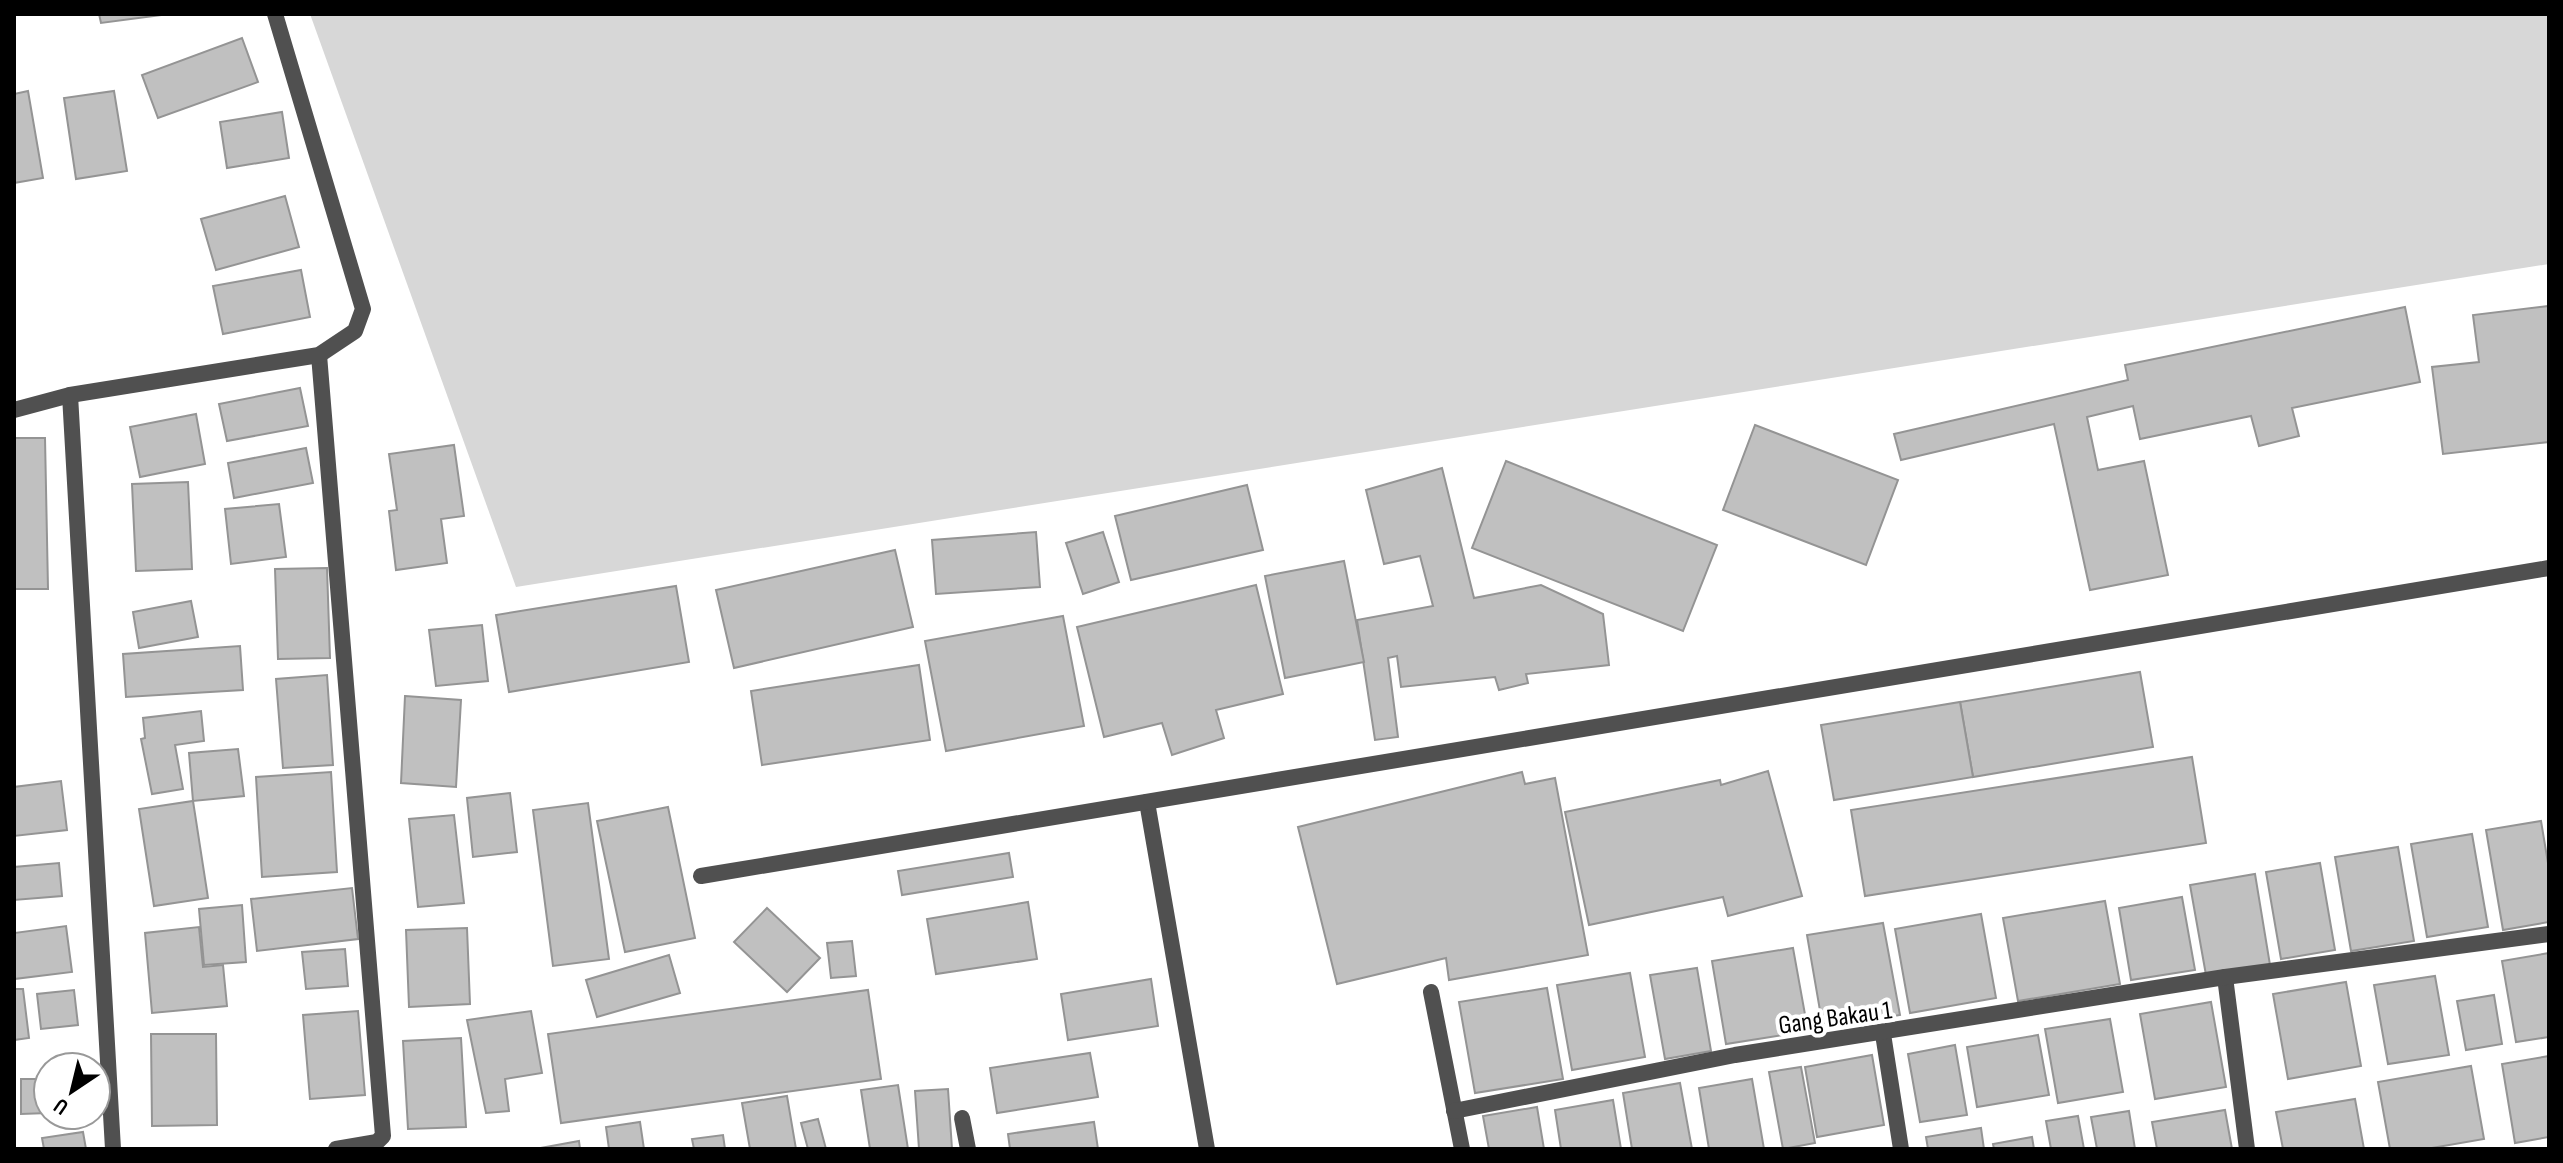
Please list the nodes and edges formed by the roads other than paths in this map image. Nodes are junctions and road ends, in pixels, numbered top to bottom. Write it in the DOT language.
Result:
graph roads {
  1 [pos="275,14"];
  2 [pos="319,355"];
  3 [pos="70,395"];
  4 [pos="14,410"];
  5 [pos="2549,568"];
  6 [pos="1147,802"];
  7 [pos="701,876"];
  8 [pos="2549,934"];
  9 [pos="2225,977"];
  10 [pos="1431,992"];
  11 [pos="1883,1034"];
  12 [pos="1454,1111"];
  13 [pos="962,1118"];
  14 [pos="113,1149"];
  15 [pos="336,1149"];
  16 [pos="968,1149"];
  17 [pos="1207,1149"];
  18 [pos="1462,1149"];
  19 [pos="1901,1149"];
  20 [pos="2247,1149"];
  1 -- 2 [label="street"];
  2 -- 3 [label="street"];
  2 -- 15 [label="street"];
  3 -- 4 [label="street"];
  3 -- 14 [label="street"];
  5 -- 6 [label="street"];
  6 -- 7 [label="street"];
  6 -- 17 [label="street"];
  8 -- 9 [label="street, Gang Bakau 1"];
  9 -- 11 [label="street, Gang Bakau 1"];
  9 -- 20 [label="street"];
  10 -- 12 [label="street"];
  11 -- 12 [label="street, Gang Bakau 1"];
  11 -- 19 [label="street"];
  12 -- 18 [label="street"];
  13 -- 16 [label="street"];
}
